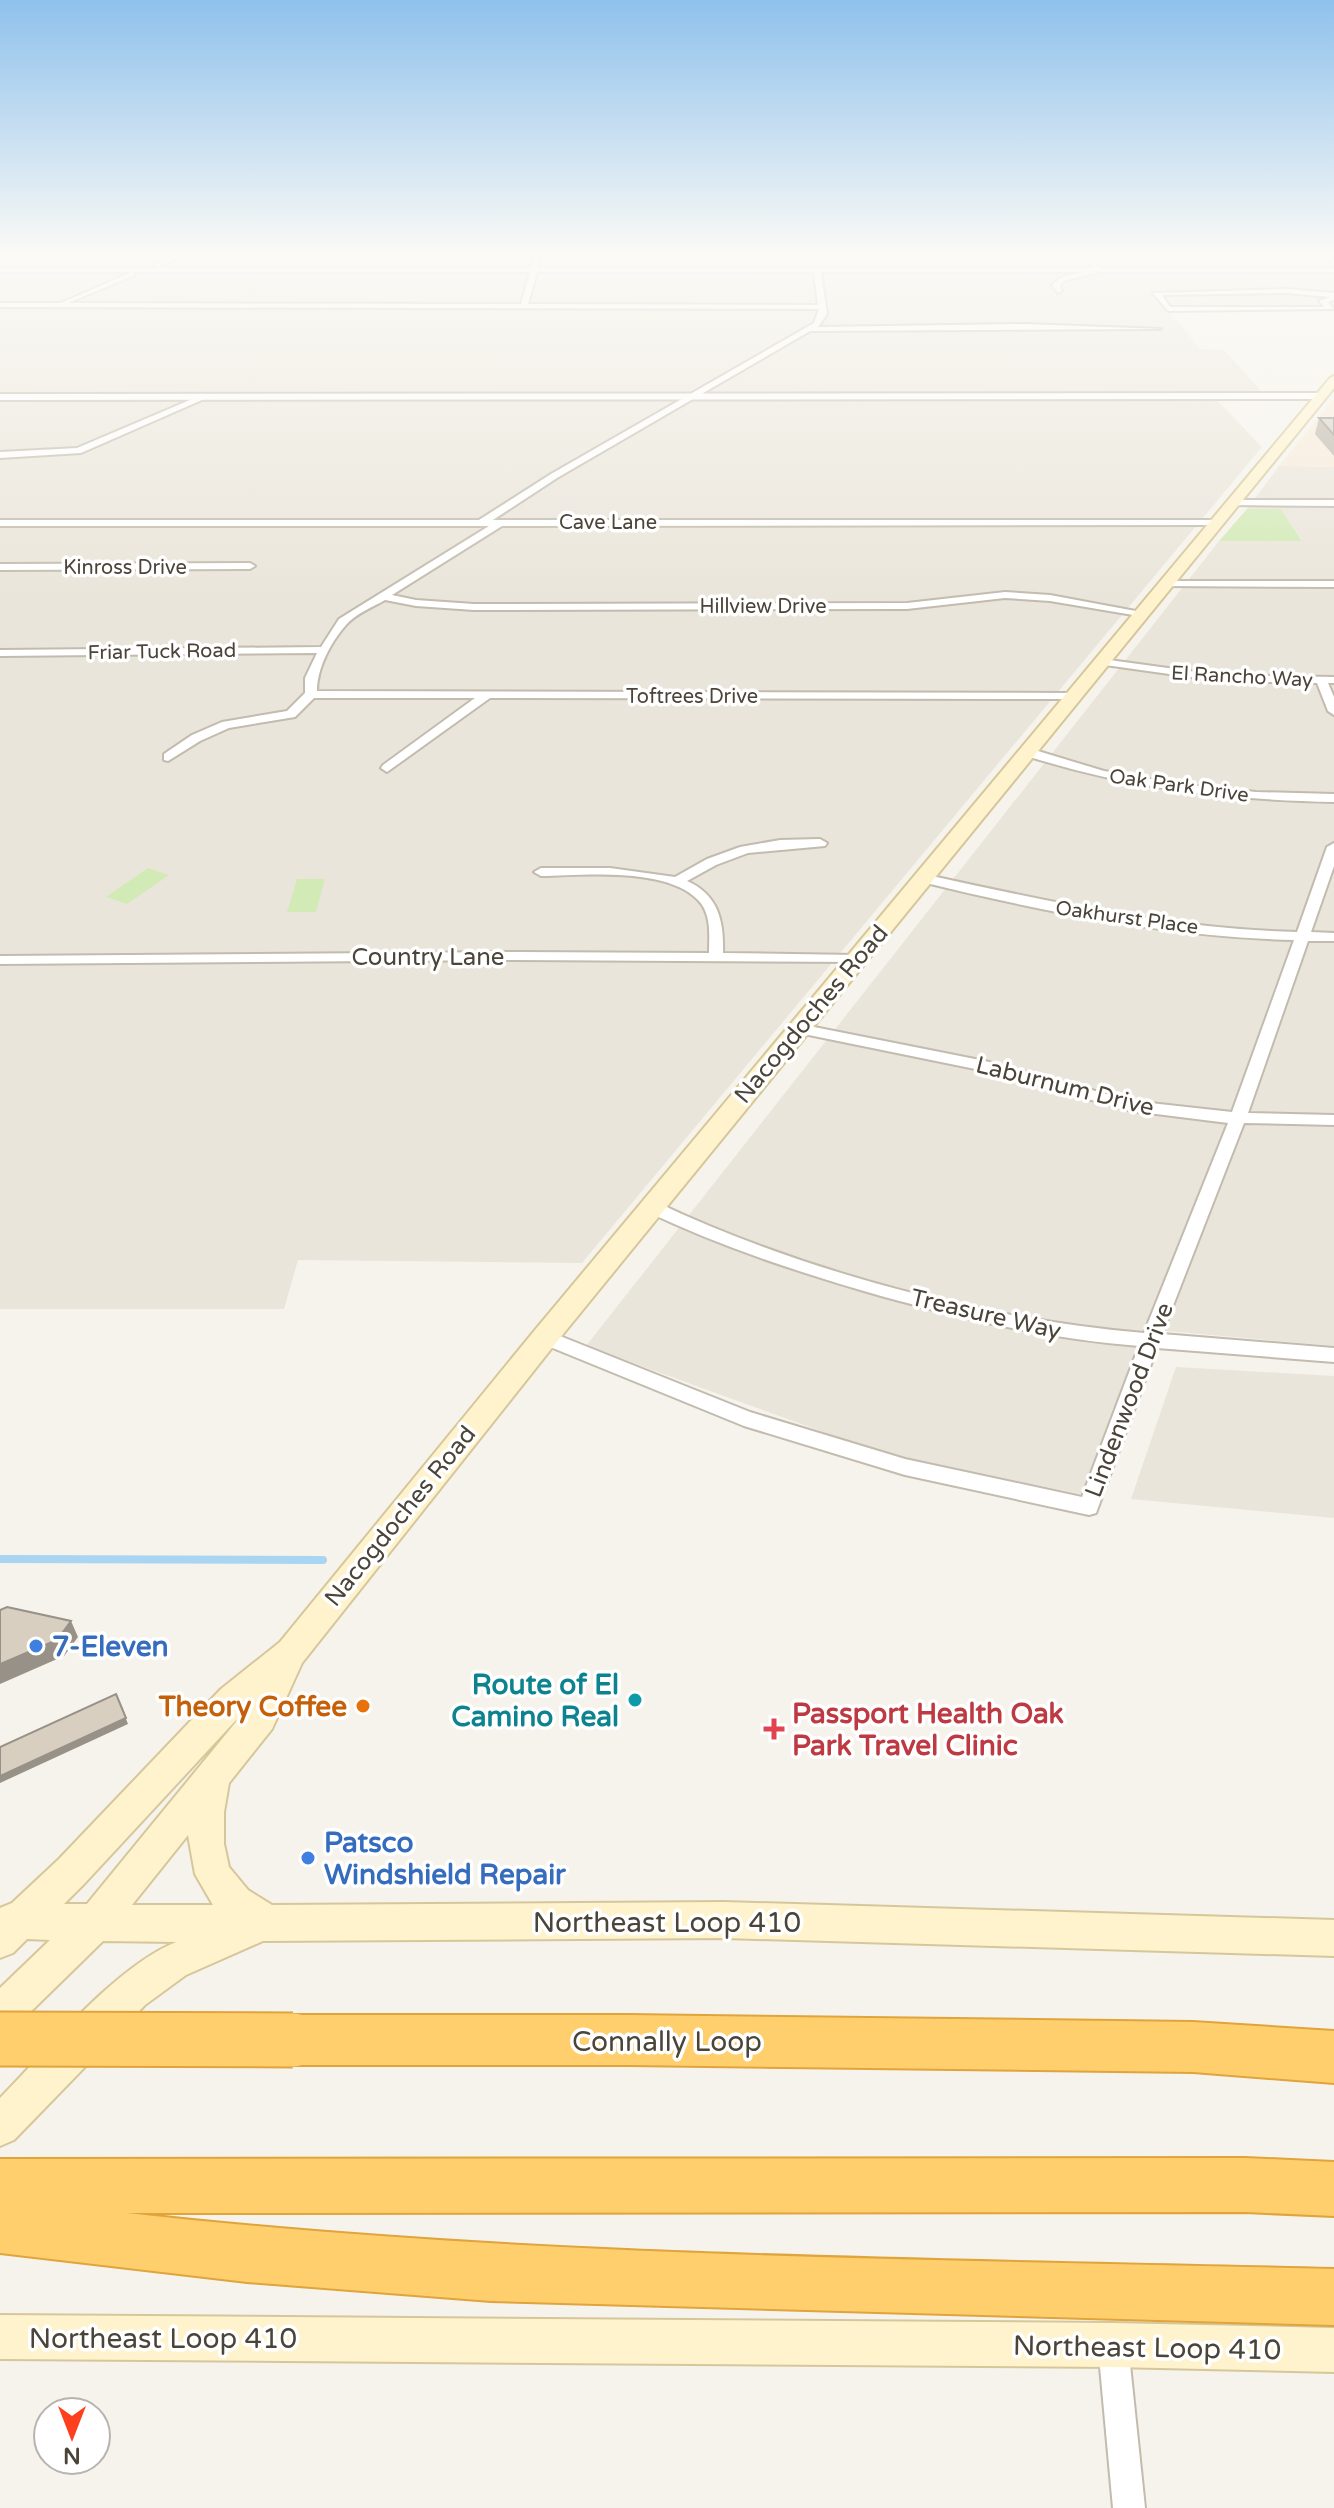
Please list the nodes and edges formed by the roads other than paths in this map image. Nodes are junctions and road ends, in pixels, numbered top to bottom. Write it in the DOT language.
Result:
graph roads {
  1 [pos="741,368"];
  2 [pos="1334,380"];
  3 [pos="207,396"];
  4 [pos="695,396"];
  5 [pos="1321,396"];
  6 [pos="0,397"];
  7 [pos="0,455"];
  8 [pos="1233,503"];
  9 [pos="1334,503"];
  10 [pos="483,522"];
  11 [pos="502,522"];
  12 [pos="0,523"];
  13 [pos="1217,523"];
  14 [pos="250,566"];
  15 [pos="0,567"];
  16 [pos="1166,584"];
  17 [pos="1334,584"];
  18 [pos="383,596"];
  19 [pos="1141,615"];
  20 [pos="324,650"];
  21 [pos="0,653"];
  22 [pos="1102,662"];
  23 [pos="1328,680"];
  24 [pos="311,694"];
  25 [pos="487,695"];
  26 [pos="1073,697"];
  27 [pos="1334,711"];
  28 [pos="1028,752"];
  29 [pos="168,757"];
  30 [pos="387,768"];
  31 [pos="1334,798"];
  32 [pos="820,843"];
  33 [pos="1334,847"];
  34 [pos="541,872"];
  35 [pos="923,878"];
  36 [pos="677,882"];
  37 [pos="1302,937"];
  38 [pos="1334,937"];
  39 [pos="716,959"];
  40 [pos="856,959"];
  41 [pos="0,960"];
  42 [pos="799,1029"];
  43 [pos="1237,1120"];
  44 [pos="1334,1120"];
  45 [pos="652,1207"];
  46 [pos="545,1337"];
  47 [pos="1150,1341"];
  48 [pos="1334,1355"];
  49 [pos="291,1652"];
  50 [pos="214,1774"];
  51 [pos="95,1923"];
  52 [pos="268,1923"];
  53 [pos="7,1927"];
  54 [pos="1334,1938"];
  55 [pos="0,2014"];
  56 [pos="0,2039"];
  57 [pos="1334,2057"];
  58 [pos="0,2126"];
  59 [pos="0,2186"];
  60 [pos="1334,2189"];
  61 [pos="0,2226"];
  62 [pos="1334,2297"];
  63 [pos="0,2337"];
  64 [pos="1113,2345"];
  65 [pos="1334,2350"];
  66 [pos="1129,2508"];
  1 -- 4 [label="street"];
  2 -- 5 [label="main road, Nacogdoches Road"];
  3 -- 4 [label="street"];
  3 -- 6 [label="street"];
  3 -- 7 [label="street"];
  4 -- 5 [label="street"];
  4 -- 10 [label="street"];
  5 -- 8 [label="main road, Nacogdoches Road"];
  8 -- 9 [label="street"];
  8 -- 13 [label="main road, Nacogdoches Road"];
  10 -- 11 [label="street, Cave Lane"];
  10 -- 12 [label="street, Cave Lane"];
  11 -- 13 [label="street, Cave Lane"];
  11 -- 18 [label="street"];
  13 -- 16 [label="main road, Nacogdoches Road"];
  14 -- 15 [label="street, Kinross Drive"];
  16 -- 17 [label="street"];
  16 -- 19 [label="main road, Nacogdoches Road"];
  18 -- 19 [label="street, Hillview Drive"];
  18 -- 20 [label="street"];
  19 -- 22 [label="main road, Nacogdoches Road"];
  20 -- 21 [label="street, Friar Tuck Road"];
  20 -- 24 [label="street"];
  22 -- 23 [label="street, El Rancho Way"];
  22 -- 26 [label="main road, Nacogdoches Road"];
  23 -- 27 [label="street"];
  24 -- 25 [label="street, Toftrees Drive"];
  24 -- 29 [label="street"];
  25 -- 26 [label="street, Toftrees Drive"];
  25 -- 30 [label="street"];
  26 -- 28 [label="main road, Nacogdoches Road"];
  28 -- 31 [label="street, Oak Park Drive"];
  28 -- 35 [label="main road, Nacogdoches Road"];
  32 -- 36 [label="street"];
  33 -- 37 [label="street, Lindenwood Drive"];
  34 -- 36 [label="street"];
  35 -- 37 [label="street, Oakhurst Place"];
  35 -- 40 [label="main road, Nacogdoches Road"];
  36 -- 39 [label="street"];
  37 -- 38 [label="street, Oakhurst Place"];
  37 -- 43 [label="street, Lindenwood Drive"];
  39 -- 40 [label="street, Country Lane"];
  39 -- 41 [label="street, Country Lane"];
  40 -- 42 [label="main road, Nacogdoches Road"];
  42 -- 43 [label="street, Laburnum Drive"];
  42 -- 45 [label="main road, Nacogdoches Road"];
  43 -- 44 [label="street, Laburnum Drive"];
  43 -- 47 [label="street, Lindenwood Drive"];
  45 -- 46 [label="main road, Nacogdoches Road"];
  45 -- 47 [label="street, Treasure Way"];
  46 -- 47 [label="street, Lindenwood Drive"];
  46 -- 49 [label="main road, Nacogdoches Road"];
  47 -- 48 [label="street, Treasure Way"];
  49 -- 50 [label="main road, Nacogdoches Road"];
  49 -- 53 [label="main road, Nacogdoches Road"];
  50 -- 51 [label="main road, Nacogdoches Road"];
  50 -- 52 [label="main road"];
  51 -- 52 [label="main road, Northeast Loop 410"];
  51 -- 53 [label="main road, Northeast Loop 410"];
  51 -- 55 [label="main road, Nacogdoches Road"];
  52 -- 54 [label="main road, Northeast Loop 410"];
  52 -- 58 [label="main road"];
  56 -- 57 [label="highway, Connally Loop, bridge"];
  59 -- 60 [label="highway"];
  61 -- 62 [label="highway"];
  63 -- 64 [label="main road, Northeast Loop 410"];
  64 -- 65 [label="main road, Northeast Loop 410"];
  64 -- 66 [label="street"];
}
